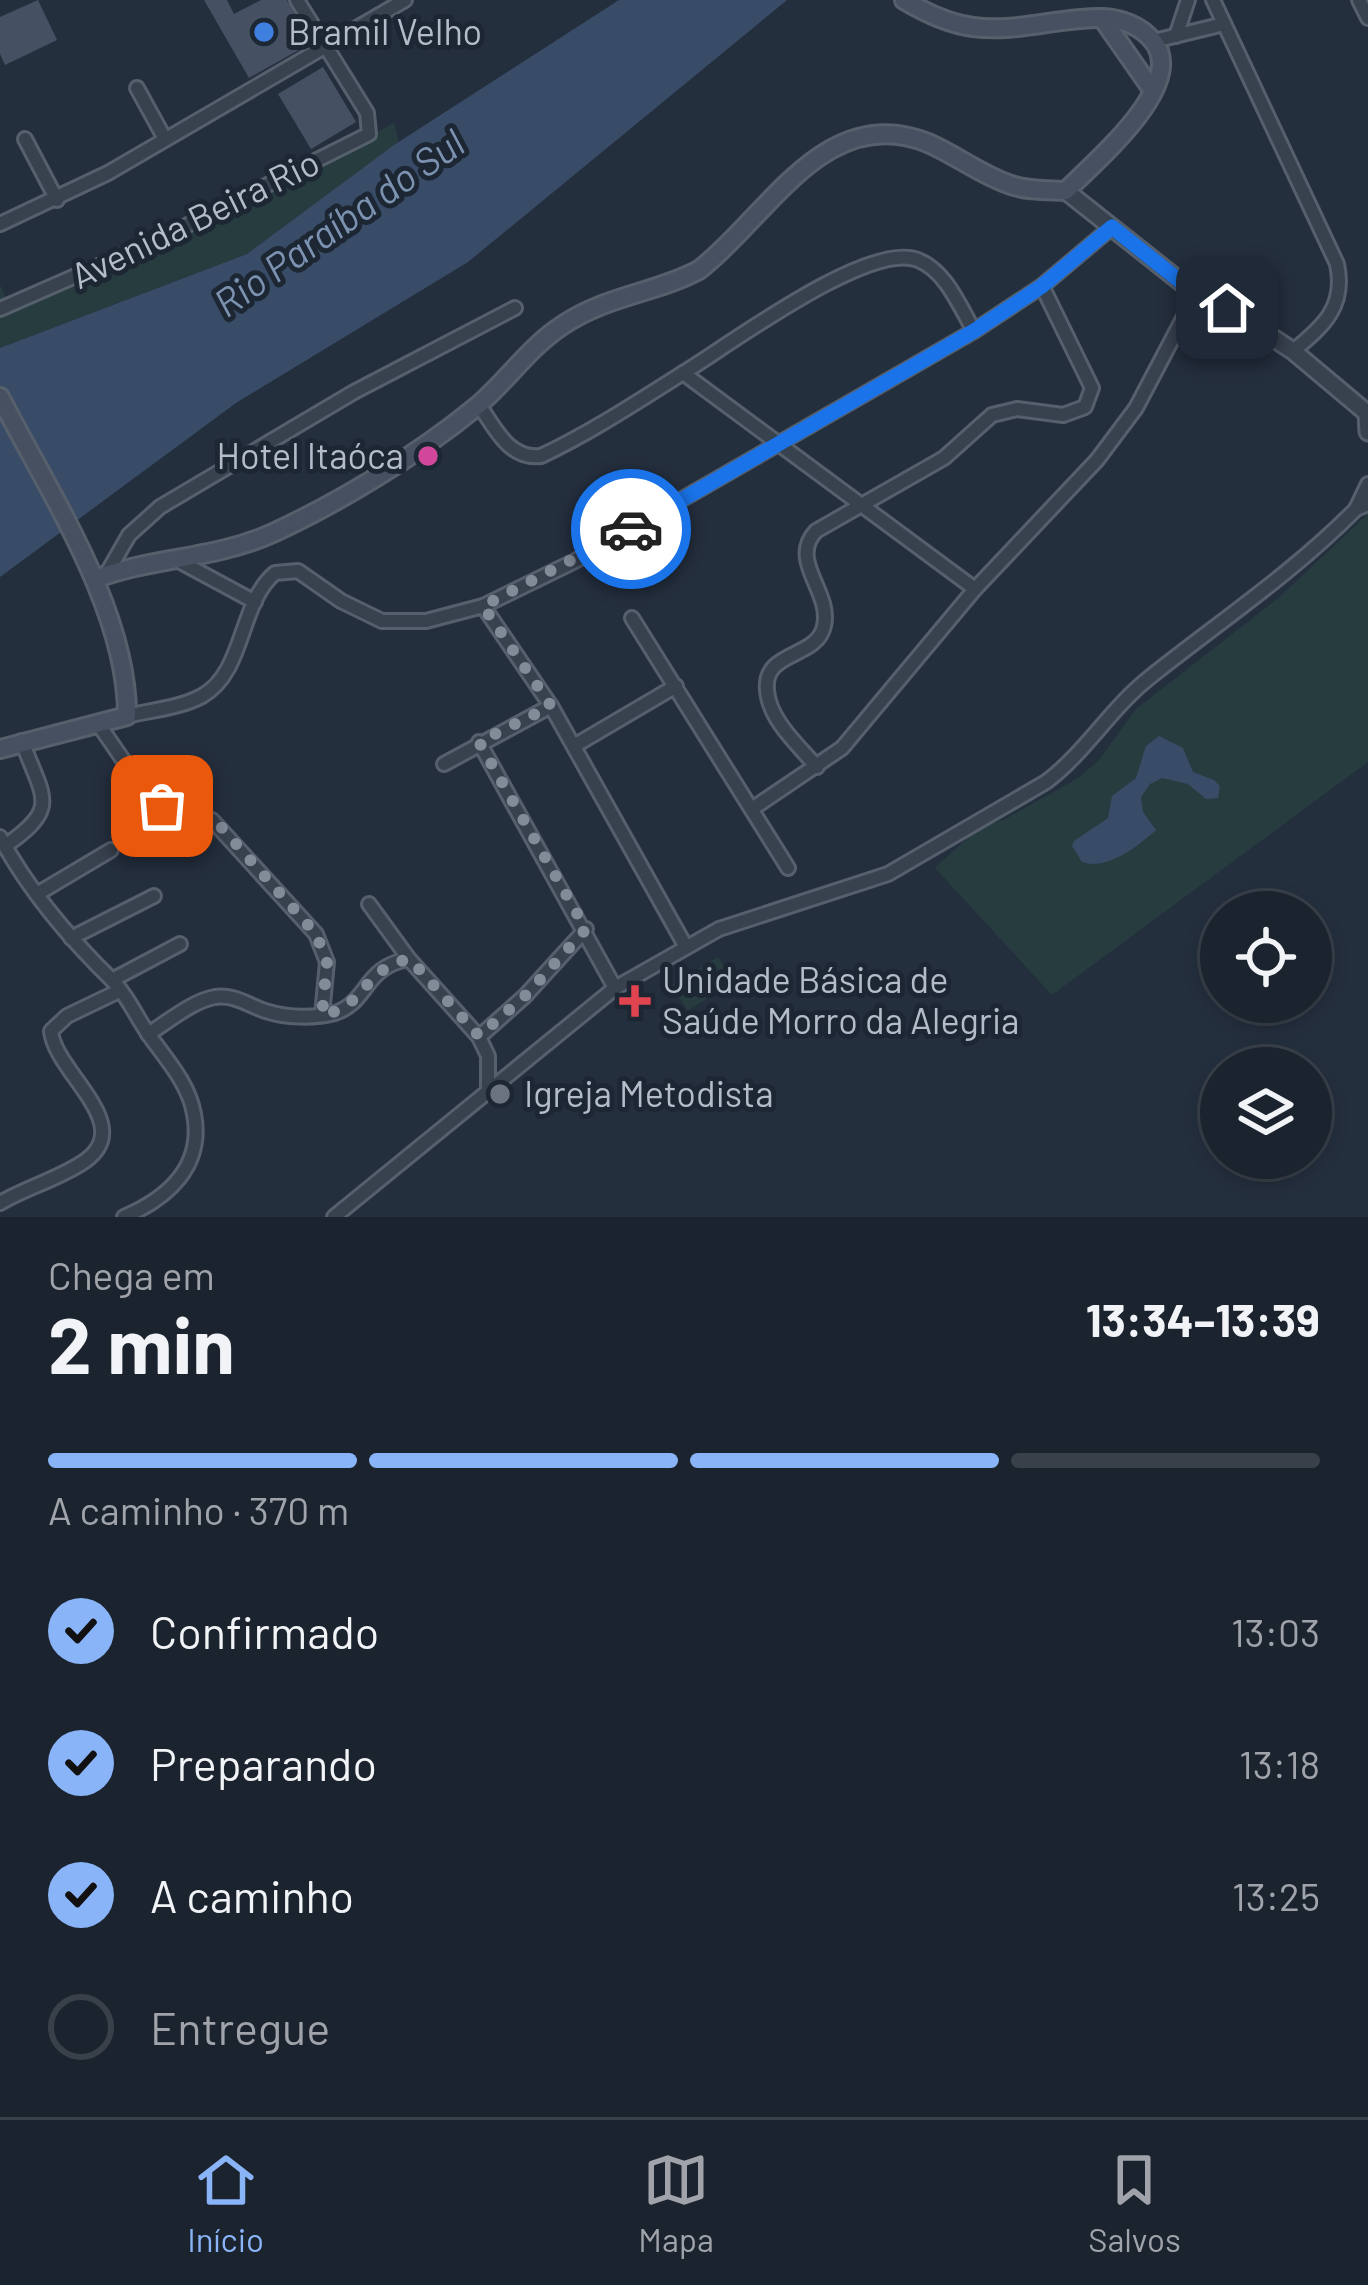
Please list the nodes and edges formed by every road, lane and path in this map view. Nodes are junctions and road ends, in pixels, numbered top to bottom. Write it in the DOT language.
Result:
graph roads {
  1 [pos="297,0"];
  2 [pos="405,0"];
  3 [pos="904,0"];
  4 [pos="1188,0"];
  5 [pos="1213,0"];
  6 [pos="1359,0"];
  7 [pos="1103,9"];
  8 [pos="1368,18"];
  9 [pos="1224,24"];
  10 [pos="1175,36"];
  11 [pos="1154,41"];
  12 [pos="327,47"];
  13 [pos="136,88"];
  14 [pos="1153,92"];
  15 [pos="25,139"];
  16 [pos="165,140"];
  17 [pos="1066,191"];
  18 [pos="57,200"];
  19 [pos="0,224"];
  20 [pos="1112,227"];
  21 [pos="1042,286"];
  22 [pos="1196,294"];
  23 [pos="515,308"];
  24 [pos="0,310"];
  25 [pos="974,331"];
  26 [pos="1293,351"];
  27 [pos="683,373"];
  28 [pos="0,398"];
  29 [pos="479,405"];
  30 [pos="1367,414"];
  31 [pos="1368,432"];
  32 [pos="781,442"];
  33 [pos="1368,484"];
  34 [pos="863,504"];
  35 [pos="1362,507"];
  36 [pos="178,561"];
  37 [pos="100,577"];
  38 [pos="975,589"];
  39 [pos="255,602"];
  40 [pos="483,606"];
  41 [pos="632,618"];
  42 [pos="676,686"];
  43 [pos="551,706"];
  44 [pos="127,716"];
  45 [pos="99,725"];
  46 [pos="22,741"];
  47 [pos="479,742"];
  48 [pos="574,746"];
  49 [pos="0,749"];
  50 [pos="444,764"];
  51 [pos="817,767"];
  52 [pos="752,809"];
  53 [pos="2,842"];
  54 [pos="111,850"];
  55 [pos="788,868"];
  56 [pos="37,894"];
  57 [pos="154,896"];
  58 [pos="369,904"];
  59 [pos="586,929"];
  60 [pos="71,938"];
  61 [pos="180,944"];
  62 [pos="686,947"];
  63 [pos="410,959"];
  64 [pos="116,986"];
  65 [pos="615,988"];
  66 [pos="322,1015"];
  67 [pos="148,1034"];
  68 [pos="479,1036"];
  69 [pos="488,1091"];
  70 [pos="0,1203"];
  71 [pos="124,1217"];
  72 [pos="334,1217"];
  1 -- 12 [label="street"];
  2 -- 12 [label="street"];
  3 -- 7 [label="main road"];
  4 -- 10 [label="street"];
  5 -- 9 [label="street"];
  6 -- 8 [label="street"];
  7 -- 11 [label="main road"];
  7 -- 14 [label="main road"];
  9 -- 10 [label="street"];
  9 -- 26 [label="street"];
  10 -- 11 [label="street"];
  11 -- 14 [label="main road"];
  12 -- 16 [label="street"];
  12 -- 24 [label="street, Avenida Beira Rio"];
  13 -- 16 [label="street"];
  14 -- 17 [label="main road"];
  15 -- 18 [label="street"];
  16 -- 18 [label="street"];
  17 -- 20 [label="street"];
  17 -- 29 [label="main road"];
  18 -- 19 [label="street"];
  20 -- 21 [label="street"];
  20 -- 22 [label="street"];
  21 -- 25 [label="street"];
  21 -- 34 [label="street"];
  22 -- 26 [label="street"];
  22 -- 38 [label="street"];
  23 -- 37 [label="street"];
  25 -- 27 [label="street"];
  25 -- 32 [label="street"];
  26 -- 30 [label="street"];
  27 -- 29 [label="street"];
  27 -- 32 [label="street"];
  28 -- 37 [label="main road"];
  29 -- 36 [label="main road"];
  30 -- 31 [label="street"];
  32 -- 34 [label="street"];
  32 -- 40 [label="street"];
  33 -- 35 [label="street"];
  34 -- 38 [label="street"];
  34 -- 51 [label="street"];
  35 -- 62 [label="street"];
  36 -- 37 [label="main road"];
  36 -- 39 [label="street"];
  37 -- 44 [label="main road"];
  38 -- 51 [label="street"];
  39 -- 40 [label="street"];
  39 -- 44 [label="street"];
  40 -- 43 [label="street"];
  41 -- 42 [label="street"];
  42 -- 48 [label="street"];
  42 -- 52 [label="street"];
  43 -- 47 [label="street"];
  43 -- 48 [label="street"];
  44 -- 45 [label="main road"];
  45 -- 46 [label="main road"];
  45 -- 66 [label="street"];
  46 -- 49 [label="main road"];
  46 -- 53 [label="street"];
  47 -- 50 [label="street"];
  47 -- 59 [label="street"];
  48 -- 62 [label="street"];
  51 -- 52 [label="street"];
  52 -- 55 [label="street"];
  53 -- 56 [label="street"];
  54 -- 56 [label="street"];
  56 -- 60 [label="street"];
  57 -- 60 [label="street"];
  58 -- 63 [label="street"];
  59 -- 65 [label="street"];
  59 -- 68 [label="street"];
  60 -- 64 [label="street"];
  61 -- 64 [label="street"];
  62 -- 65 [label="street"];
  63 -- 66 [label="street"];
  63 -- 68 [label="street"];
  64 -- 67 [label="street"];
  64 -- 70 [label="street"];
  65 -- 69 [label="street"];
  66 -- 67 [label="street"];
  67 -- 71 [label="street"];
  68 -- 69 [label="street"];
  69 -- 72 [label="street"];
}
